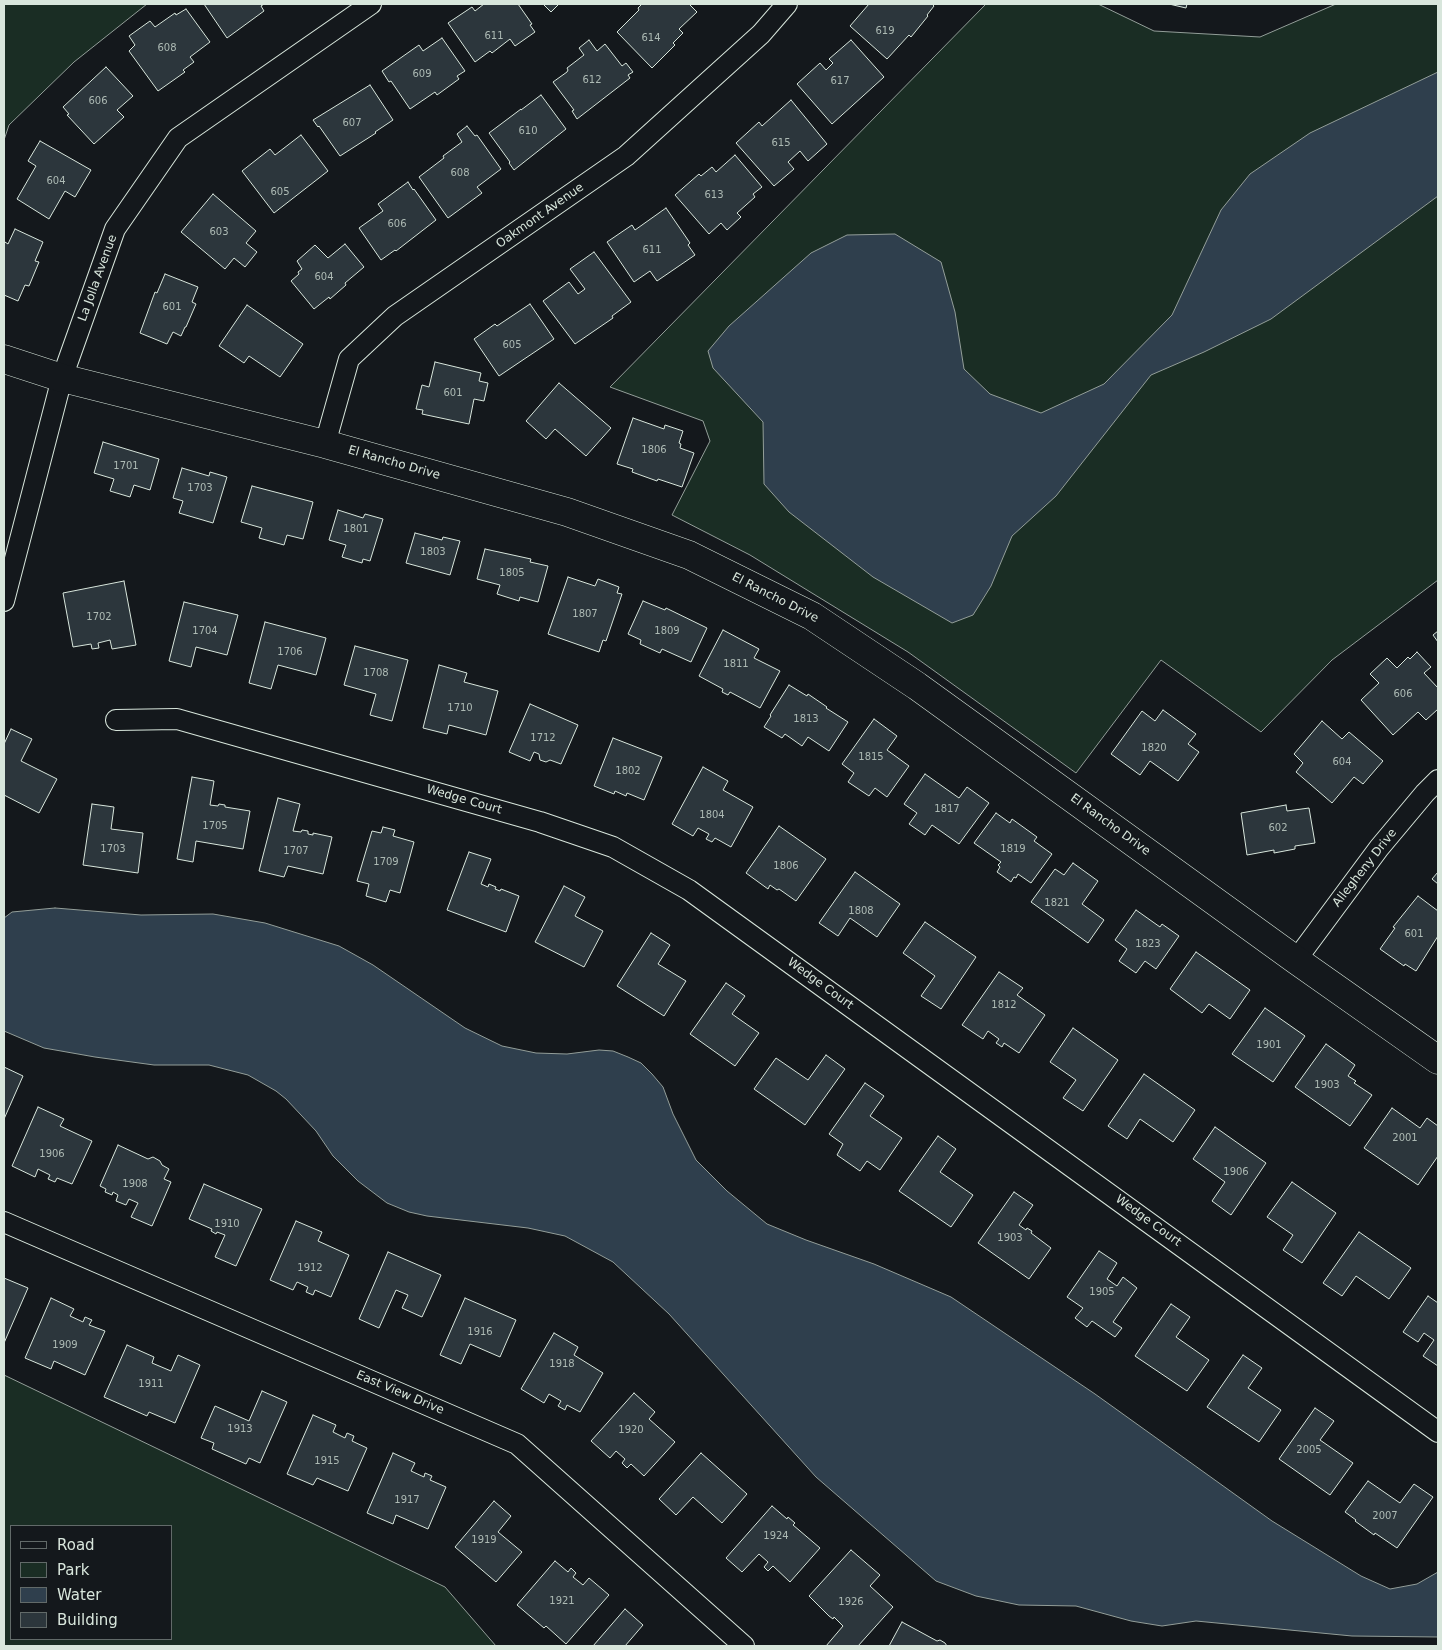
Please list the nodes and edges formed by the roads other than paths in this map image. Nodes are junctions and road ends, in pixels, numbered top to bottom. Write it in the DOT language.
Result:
graph roads {
  1 [pos="371,4"];
  2 [pos="787,4"];
  3 [pos="4,359"];
  4 [pos="62,378"];
  5 [pos="325,444"];
  6 [pos="4,601"];
  7 [pos="116,720"];
  8 [pos="1438,780"];
  9 [pos="1296,960"];
  10 [pos="1438,1060"];
  11 [pos="4,1222"];
  12 [pos="1438,1432"];
  13 [pos="744,1646"];
  1 -- 4 [label="street, La Jolla Avenue"];
  2 -- 5 [label="street, Oakmont Avenue"];
  3 -- 4 [label="street, El Rancho Drive"];
  4 -- 5 [label="street, El Rancho Drive"];
  4 -- 6 [label="street, La Jolla Avenue"];
  5 -- 9 [label="street, El Rancho Drive"];
  7 -- 12 [label="street, Wedge Court"];
  8 -- 9 [label="street, Allegheny Drive"];
  9 -- 10 [label="street, El Rancho Drive"];
  11 -- 13 [label="street, East View Drive"];
}
